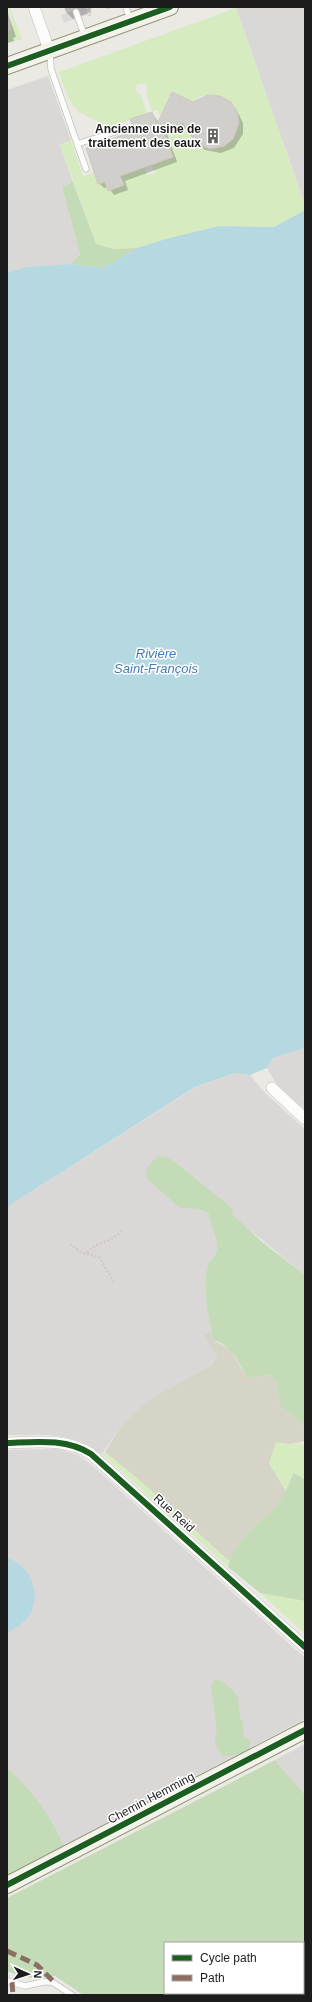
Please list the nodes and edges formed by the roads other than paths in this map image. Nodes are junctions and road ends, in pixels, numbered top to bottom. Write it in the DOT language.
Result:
graph roads {
  1 [pos="34,7"];
  2 [pos="170,7"];
  3 [pos="76,12"];
  4 [pos="128,14"];
  5 [pos="85,38"];
  6 [pos="50,50"];
  7 [pos="7,66"];
  8 [pos="127,128"];
  9 [pos="77,144"];
  10 [pos="86,169"];
  11 [pos="272,1088"];
  12 [pos="305,1119"];
  13 [pos="7,1443"];
  14 [pos="305,1647"];
  15 [pos="305,1730"];
  16 [pos="7,1885"];
  17 [pos="7,1981"];
  18 [pos="72,1995"];
  1 -- 6 [label="street"];
  2 -- 4 [label="street"];
  3 -- 5 [label="lane"];
  4 -- 5 [label="street"];
  5 -- 6 [label="street"];
  6 -- 7 [label="street"];
  6 -- 9 [label="lane"];
  8 -- 9 [label="lane"];
  9 -- 10 [label="lane"];
  11 -- 12 [label="street"];
  13 -- 14 [label="street, Rue Reid"];
  15 -- 16 [label="street, Chemin Hemming"];
  17 -- 18 [label="lane"];
}
